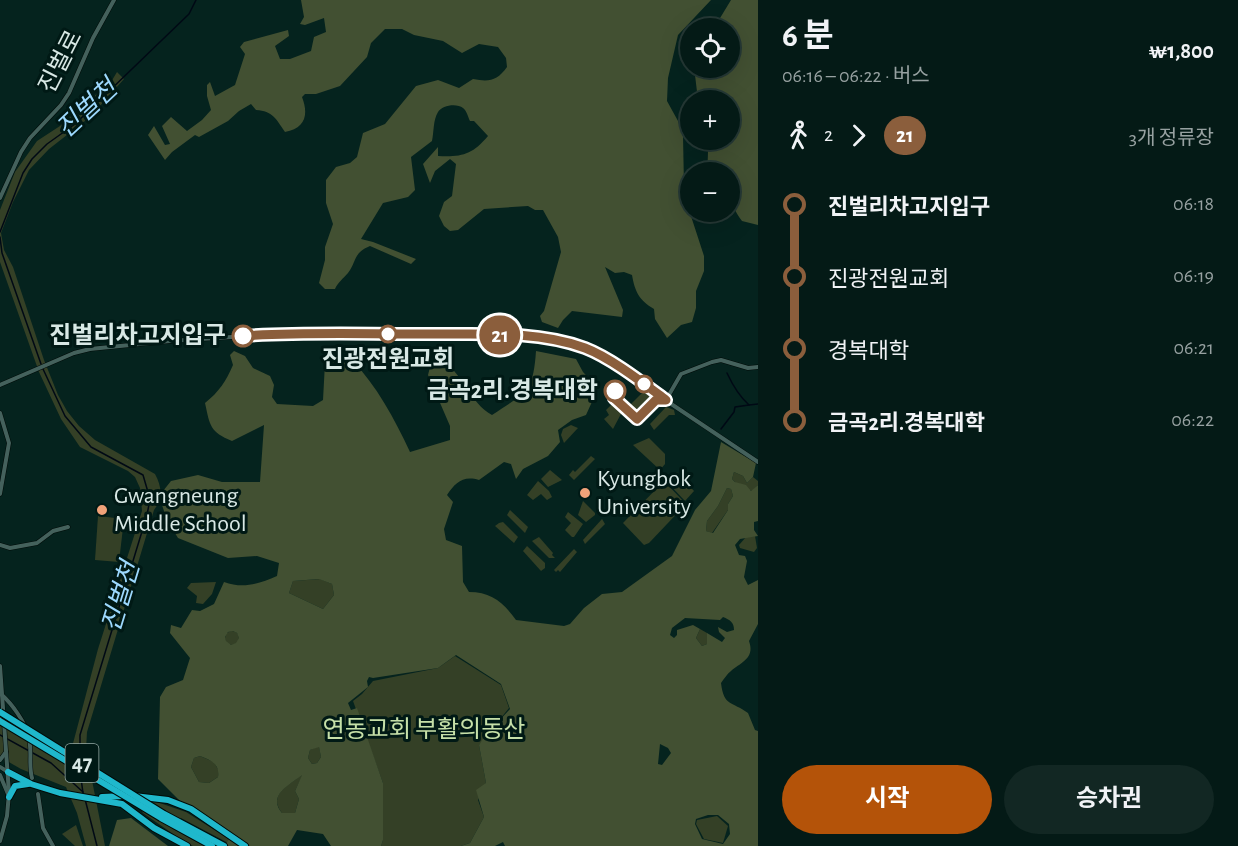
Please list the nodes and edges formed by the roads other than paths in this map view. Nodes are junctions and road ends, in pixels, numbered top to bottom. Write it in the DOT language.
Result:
graph roads {
  1 [pos="114,0"];
  2 [pos="0,198"];
  3 [pos="758,367"];
  4 [pos="0,385"];
  5 [pos="666,400"];
  6 [pos="0,413"];
  7 [pos="758,462"];
  8 [pos="0,491"];
  9 [pos="68,527"];
  10 [pos="0,545"];
  11 [pos="0,666"];
  12 [pos="1,684"];
  13 [pos="2,693"];
  14 [pos="0,712"];
  15 [pos="2,722"];
  16 [pos="6,751"];
  17 [pos="0,760"];
  18 [pos="0,767"];
  19 [pos="8,772"];
  20 [pos="0,775"];
  21 [pos="32,781"];
  22 [pos="38,794"];
  23 [pos="9,797"];
  24 [pos="89,797"];
  25 [pos="7,816"];
  26 [pos="162,816"];
  27 [pos="0,817"];
  28 [pos="0,841"];
  29 [pos="53,846"];
  30 [pos="187,846"];
  31 [pos="212,846"];
  32 [pos="224,846"];
  33 [pos="246,846"];
  1 -- 2 [label="street, 진벌로"];
  3 -- 5 [label="street"];
  4 -- 5 [label="street"];
  5 -- 7 [label="street"];
  6 -- 8 [label="street"];
  9 -- 10 [label="street"];
  11 -- 12 [label="street"];
  12 -- 13 [label="street"];
  13 -- 15 [label="street"];
  13 -- 21 [label="street"];
  14 -- 26 [label="highway, 47, bridge"];
  15 -- 16 [label="street"];
  15 -- 26 [label="highway, 47, bridge"];
  16 -- 17 [label="street"];
  16 -- 19 [label="street"];
  18 -- 19 [label="street"];
  19 -- 21 [label="highway"];
  19 -- 23 [label="street"];
  20 -- 23 [label="street"];
  21 -- 23 [label="highway"];
  21 -- 24 [label="highway"];
  22 -- 29 [label="street"];
  23 -- 25 [label="street"];
  24 -- 30 [label="highway"];
  24 -- 33 [label="highway"];
  25 -- 27 [label="street"];
  25 -- 28 [label="street"];
  26 -- 31 [label="highway, 47"];
  26 -- 32 [label="highway, 47"];
}
